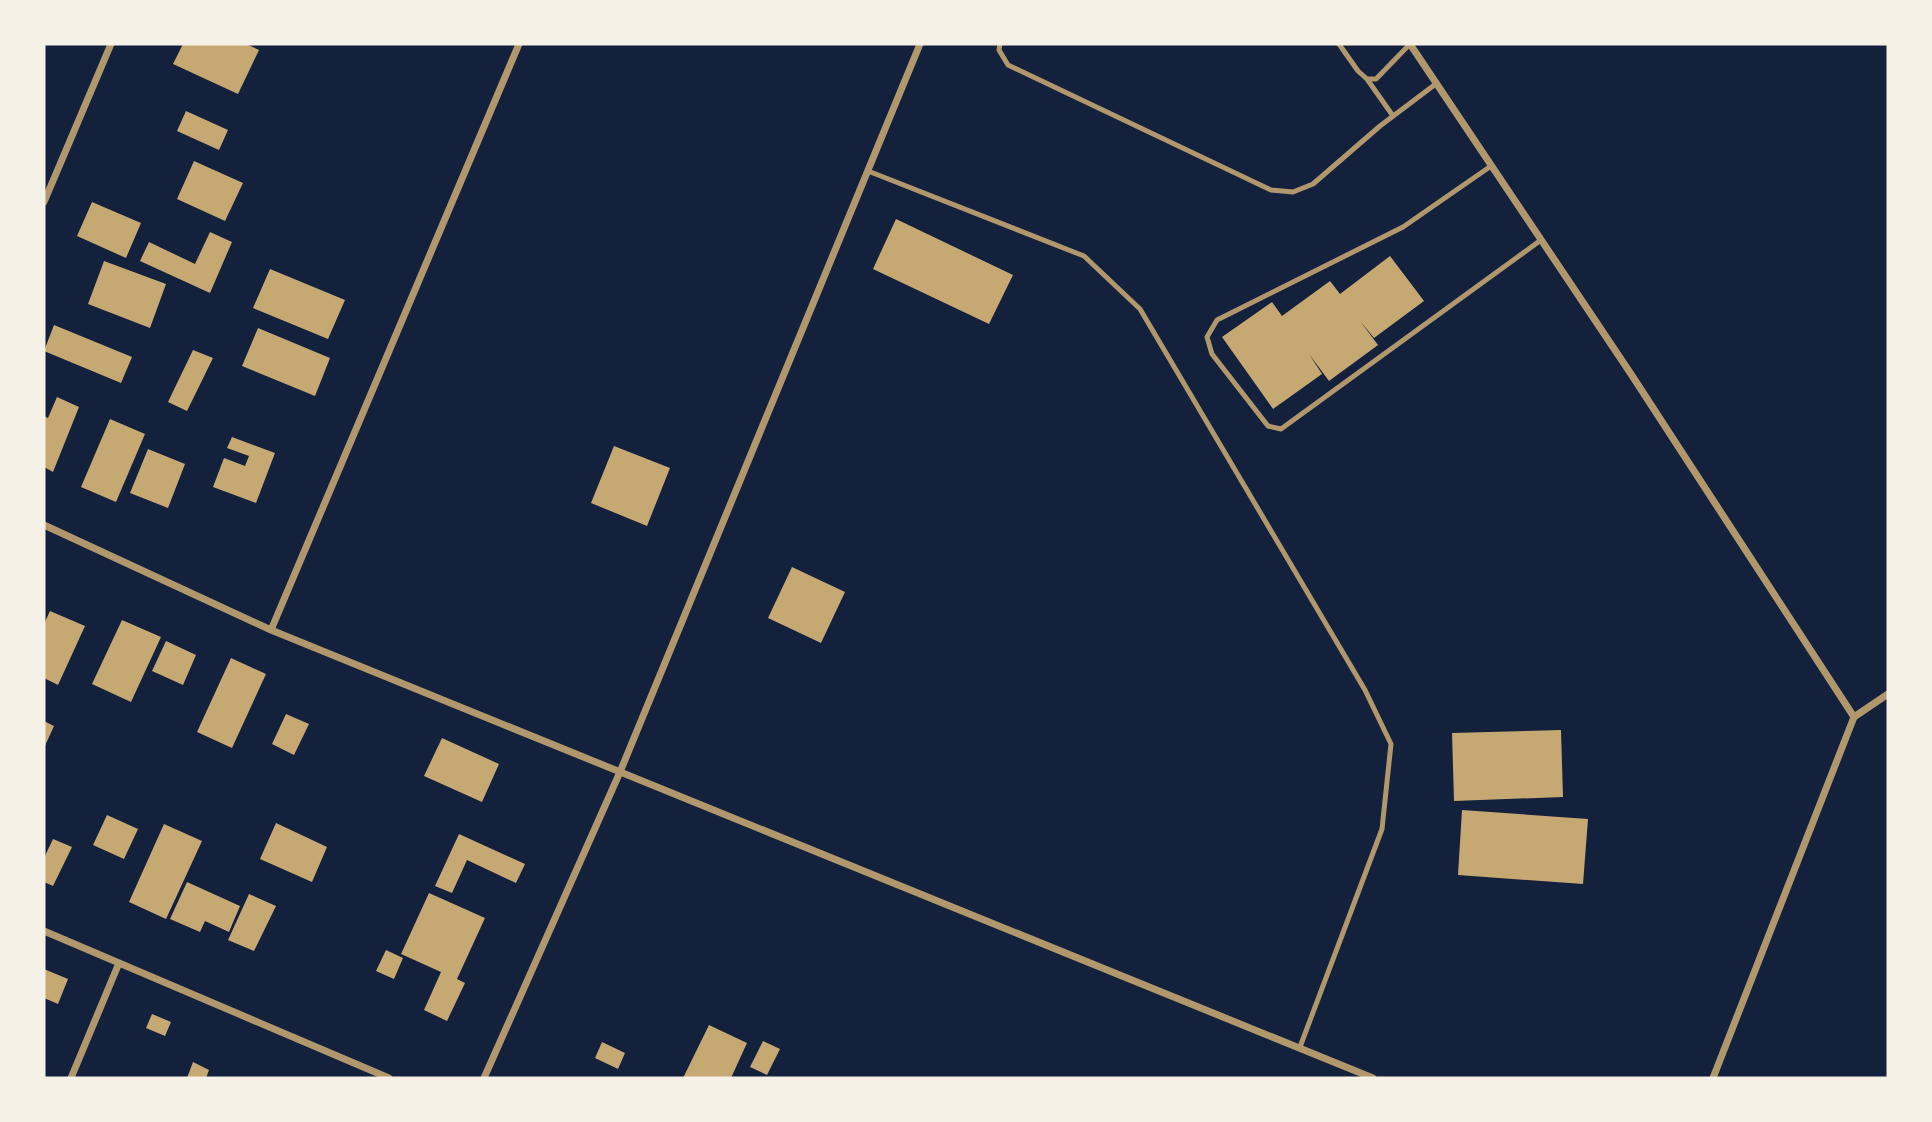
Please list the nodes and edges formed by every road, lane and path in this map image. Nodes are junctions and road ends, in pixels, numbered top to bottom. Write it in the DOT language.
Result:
graph roads {
  1 [pos="111,44"];
  2 [pos="519,44"];
  3 [pos="920,44"];
  4 [pos="1000,44"];
  5 [pos="1339,44"];
  6 [pos="1410,44"];
  7 [pos="1367,79"];
  8 [pos="1437,83"];
  9 [pos="1392,116"];
  10 [pos="1492,166"];
  11 [pos="868,171"];
  12 [pos="44,202"];
  13 [pos="1541,240"];
  14 [pos="44,525"];
  15 [pos="271,630"];
  16 [pos="1888,694"];
  17 [pos="1854,717"];
  18 [pos="620,772"];
  19 [pos="44,930"];
  20 [pos="119,963"];
  21 [pos="1300,1047"];
  22 [pos="71,1078"];
  23 [pos="389,1078"];
  24 [pos="484,1078"];
  25 [pos="1373,1078"];
  26 [pos="1713,1078"];
  1 -- 12 [label="street"];
  2 -- 15 [label="street"];
  3 -- 11 [label="street"];
  4 -- 9 [label="lane"];
  5 -- 7 [label="lane"];
  6 -- 7 [label="lane"];
  6 -- 8 [label="street"];
  7 -- 9 [label="lane"];
  8 -- 9 [label="lane"];
  8 -- 10 [label="street"];
  10 -- 13 [label="street"];
  10 -- 13 [label="lane"];
  11 -- 18 [label="street"];
  11 -- 21 [label="lane"];
  13 -- 17 [label="street"];
  14 -- 15 [label="street"];
  15 -- 18 [label="street"];
  16 -- 17 [label="street"];
  17 -- 26 [label="street"];
  18 -- 21 [label="street"];
  18 -- 24 [label="street"];
  19 -- 20 [label="street"];
  20 -- 22 [label="street"];
  20 -- 23 [label="street"];
  21 -- 25 [label="street"];
}
